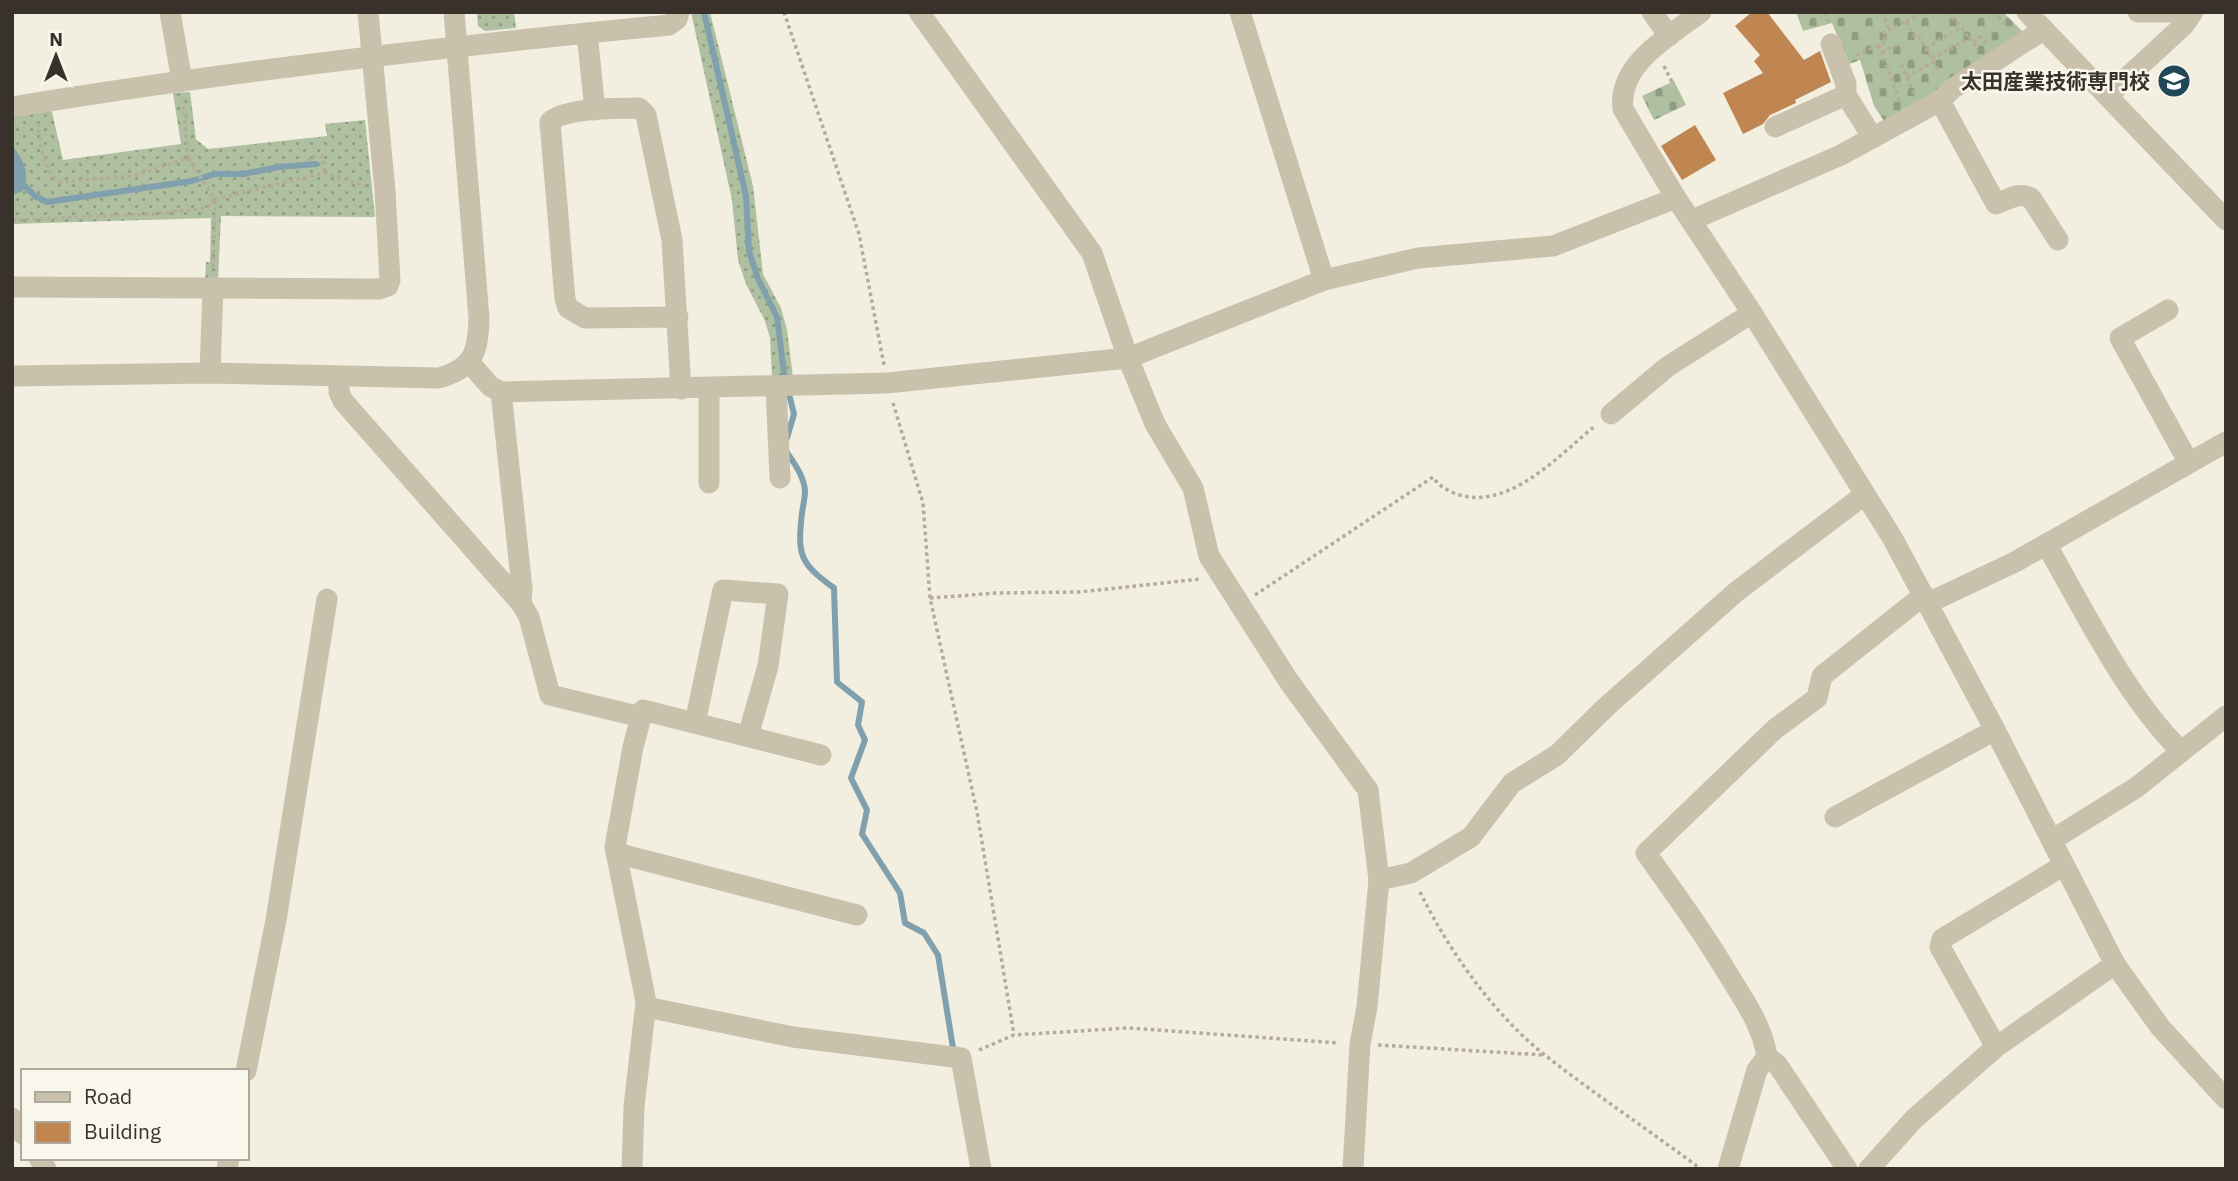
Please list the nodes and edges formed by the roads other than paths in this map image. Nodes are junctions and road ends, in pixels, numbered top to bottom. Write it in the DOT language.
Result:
graph roads {
  1 [pos="170,12"];
  2 [pos="368,12"];
  3 [pos="454,12"];
  4 [pos="679,12"];
  5 [pos="919,12"];
  6 [pos="1240,12"];
  7 [pos="1652,12"];
  8 [pos="1701,12"];
  9 [pos="2027,12"];
  10 [pos="2138,12"];
  11 [pos="2181,12"];
  12 [pos="2193,12"];
  13 [pos="2043,30"];
  14 [pos="587,33"];
  15 [pos="1669,36"];
  16 [pos="458,46"];
  17 [pos="1835,54"];
  18 [pos="372,55"];
  19 [pos="182,81"];
  20 [pos="1846,95"];
  21 [pos="1935,95"];
  22 [pos="2107,96"];
  23 [pos="12,107"];
  24 [pos="595,110"];
  25 [pos="1775,127"];
  26 [pos="1873,138"];
  27 [pos="1676,198"];
  28 [pos="1692,220"];
  29 [pos="2226,220"];
  30 [pos="2057,240"];
  31 [pos="1324,280"];
  32 [pos="12,287"];
  33 [pos="212,287"];
  34 [pos="2168,310"];
  35 [pos="1752,313"];
  36 [pos="678,317"];
  37 [pos="1128,358"];
  38 [pos="469,362"];
  39 [pos="210,373"];
  40 [pos="12,376"];
  41 [pos="339,376"];
  42 [pos="776,387"];
  43 [pos="709,388"];
  44 [pos="681,389"];
  45 [pos="501,392"];
  46 [pos="1611,414"];
  47 [pos="2226,442"];
  48 [pos="2189,463"];
  49 [pos="780,478"];
  50 [pos="709,483"];
  51 [pos="1864,495"];
  52 [pos="2046,544"];
  53 [pos="327,599"];
  54 [pos="1926,599"];
  55 [pos="520,603"];
  56 [pos="2226,716"];
  57 [pos="641,717"];
  58 [pos="695,723"];
  59 [pos="1995,730"];
  60 [pos="748,736"];
  61 [pos="2180,750"];
  62 [pos="821,755"];
  63 [pos="1835,817"];
  64 [pos="2052,840"];
  65 [pos="617,853"];
  66 [pos="2064,865"];
  67 [pos="1379,880"];
  68 [pos="857,915"];
  69 [pos="2115,964"];
  70 [pos="646,1007"];
  71 [pos="1996,1047"];
  72 [pos="1767,1057"];
  73 [pos="246,1069"];
  74 [pos="2226,1099"];
  75 [pos="632,1169"];
  76 [pos="981,1169"];
  77 [pos="1353,1169"];
  78 [pos="1728,1169"];
  79 [pos="1847,1169"];
  80 [pos="1869,1169"];
  1 -- 19 [label="street"];
  2 -- 18 [label="street"];
  3 -- 16 [label="street"];
  4 -- 14 [label="street"];
  5 -- 37 [label="street"];
  6 -- 31 [label="street"];
  7 -- 15 [label="street"];
  8 -- 15 [label="street"];
  9 -- 13 [label="street"];
  10 -- 11 [label="street"];
  12 -- 22 [label="street"];
  13 -- 21 [label="street"];
  13 -- 22 [label="street"];
  14 -- 16 [label="street"];
  14 -- 24 [label="street"];
  15 -- 27 [label="street"];
  16 -- 18 [label="street"];
  16 -- 38 [label="street"];
  17 -- 20 [label="street"];
  18 -- 19 [label="street"];
  18 -- 33 [label="street"];
  19 -- 23 [label="street"];
  20 -- 25 [label="street"];
  20 -- 26 [label="street"];
  21 -- 26 [label="street"];
  21 -- 30 [label="street"];
  22 -- 29 [label="street"];
  24 -- 36 [label="street"];
  24 -- 36 [label="street"];
  26 -- 28 [label="street"];
  27 -- 28 [label="street"];
  27 -- 31 [label="street"];
  28 -- 35 [label="street"];
  31 -- 37 [label="street"];
  32 -- 33 [label="street"];
  33 -- 39 [label="street"];
  34 -- 48 [label="street"];
  35 -- 46 [label="street"];
  35 -- 51 [label="street"];
  36 -- 44 [label="street"];
  37 -- 42 [label="street"];
  37 -- 67 [label="street"];
  38 -- 41 [label="street"];
  38 -- 45 [label="street"];
  39 -- 40 [label="street"];
  39 -- 41 [label="street"];
  41 -- 55 [label="street"];
  42 -- 43 [label="street"];
  42 -- 49 [label="street"];
  43 -- 44 [label="street"];
  43 -- 50 [label="street"];
  44 -- 45 [label="street"];
  45 -- 55 [label="street"];
  47 -- 48 [label="street"];
  48 -- 52 [label="street"];
  51 -- 54 [label="street"];
  51 -- 67 [label="street"];
  52 -- 54 [label="street"];
  52 -- 61 [label="street"];
  53 -- 73 [label="street"];
  54 -- 59 [label="street"];
  54 -- 72 [label="street"];
  55 -- 57 [label="street"];
  56 -- 61 [label="street"];
  57 -- 58 [label="street"];
  57 -- 65 [label="street"];
  58 -- 60 [label="street"];
  58 -- 60 [label="street"];
  59 -- 63 [label="street"];
  59 -- 64 [label="street"];
  60 -- 62 [label="street"];
  61 -- 64 [label="street"];
  64 -- 66 [label="street"];
  65 -- 68 [label="street"];
  65 -- 70 [label="street"];
  66 -- 69 [label="street"];
  66 -- 71 [label="street"];
  67 -- 77 [label="street"];
  69 -- 71 [label="street"];
  69 -- 74 [label="street"];
  70 -- 75 [label="street"];
  70 -- 76 [label="street"];
  71 -- 80 [label="street"];
  72 -- 78 [label="street"];
  72 -- 79 [label="street"];
}
